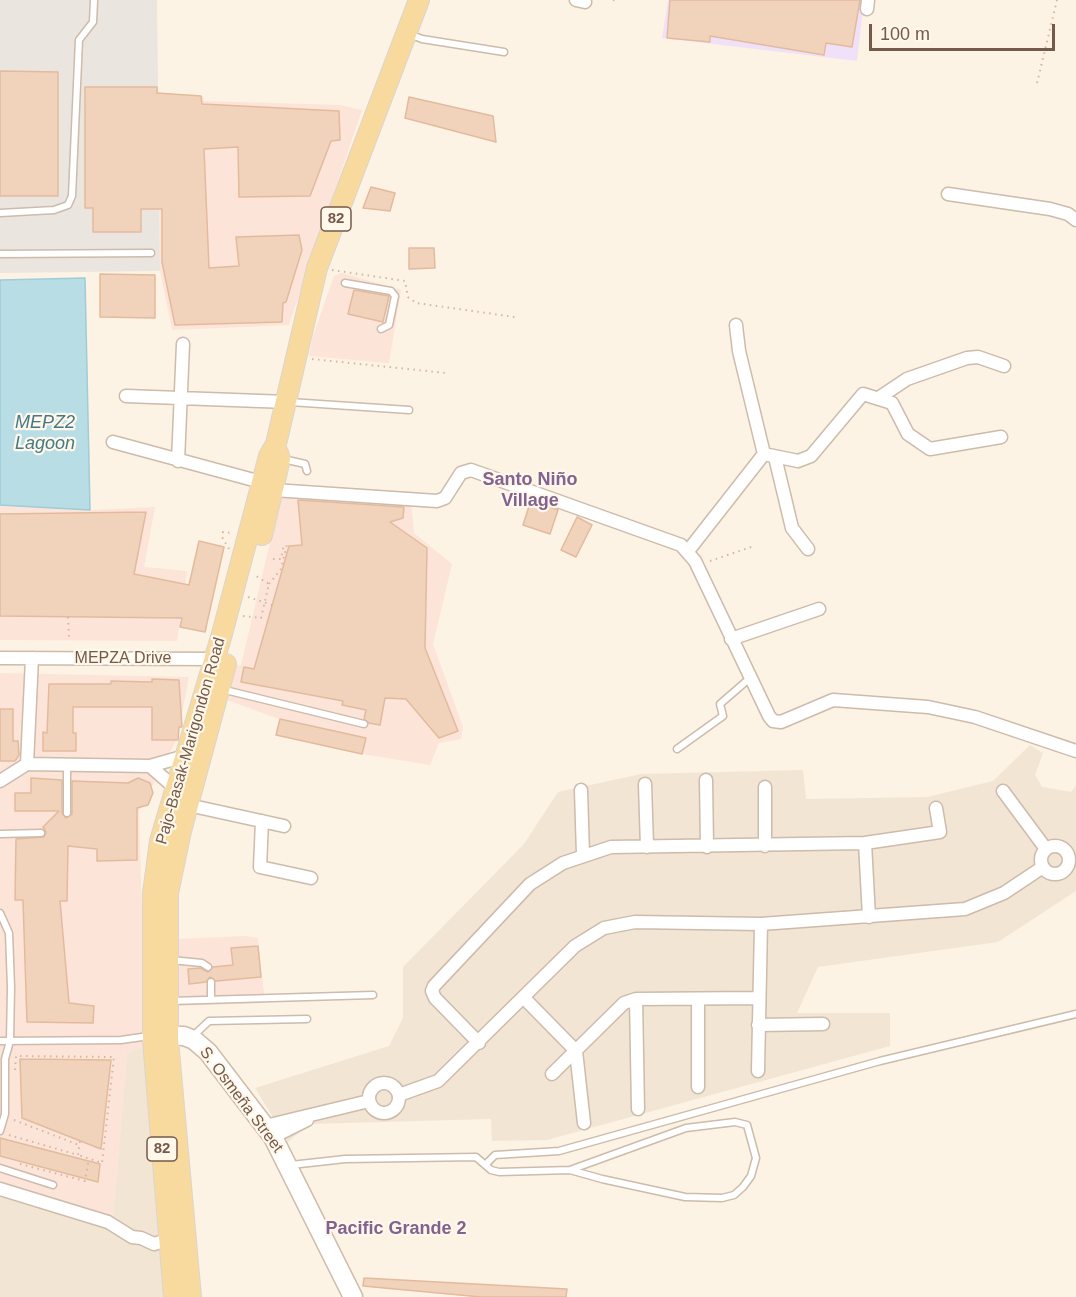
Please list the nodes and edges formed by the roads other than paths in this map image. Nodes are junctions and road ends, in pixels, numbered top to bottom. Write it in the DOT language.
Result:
graph roads {
  1 [pos="94,0"];
  2 [pos="419,0"];
  3 [pos="405,32"];
  4 [pos="504,52"];
  5 [pos="948,194"];
  6 [pos="0,213"];
  7 [pos="1076,220"];
  8 [pos="151,253"];
  9 [pos="0,254"];
  10 [pos="345,283"];
  11 [pos="736,324"];
  12 [pos="381,329"];
  13 [pos="183,344"];
  14 [pos="1004,366"];
  15 [pos="126,396"];
  16 [pos="880,397"];
  17 [pos="181,398"];
  18 [pos="287,402"];
  19 [pos="409,410"];
  20 [pos="1001,437"];
  21 [pos="113,442"];
  22 [pos="278,451"];
  23 [pos="770,455"];
  24 [pos="178,461"];
  25 [pos="307,471"];
  26 [pos="267,486"];
  27 [pos="808,549"];
  28 [pos="692,556"];
  29 [pos="819,609"];
  30 [pos="731,639"];
  31 [pos="0,658"];
  32 [pos="32,658"];
  33 [pos="214,659"];
  34 [pos="750,678"];
  35 [pos="219,689"];
  36 [pos="364,724"];
  37 [pos="677,749"];
  38 [pos="1076,751"];
  39 [pos="184,756"];
  40 [pos="27,764"];
  41 [pos="67,765"];
  42 [pos="150,766"];
  43 [pos="706,780"];
  44 [pos="0,781"];
  45 [pos="645,784"];
  46 [pos="765,787"];
  47 [pos="175,788"];
  48 [pos="580,790"];
  49 [pos="1003,791"];
  50 [pos="188,805"];
  51 [pos="936,808"];
  52 [pos="67,813"];
  53 [pos="262,821"];
  54 [pos="284,826"];
  55 [pos="41,833"];
  56 [pos="0,834"];
  57 [pos="865,843"];
  58 [pos="765,846"];
  59 [pos="647,847"];
  60 [pos="707,847"];
  61 [pos="1046,849"];
  62 [pos="1071,851"];
  63 [pos="583,855"];
  64 [pos="1043,867"];
  65 [pos="311,879"];
  66 [pos="0,913"];
  67 [pos="869,917"];
  68 [pos="760,924"];
  69 [pos="167,960"];
  70 [pos="208,967"];
  71 [pos="211,982"];
  72 [pos="373,995"];
  73 [pos="524,998"];
  74 [pos="758,998"];
  75 [pos="211,999"];
  76 [pos="636,999"];
  77 [pos="698,999"];
  78 [pos="159,1001"];
  79 [pos="1076,1014"];
  80 [pos="307,1019"];
  81 [pos="823,1024"];
  82 [pos="758,1025"];
  83 [pos="160,1035"];
  84 [pos="191,1039"];
  85 [pos="0,1041"];
  86 [pos="10,1041"];
  87 [pos="479,1043"];
  88 [pos="576,1051"];
  89 [pos="758,1071"];
  90 [pos="552,1074"];
  91 [pos="698,1087"];
  92 [pos="399,1095"];
  93 [pos="369,1101"];
  94 [pos="638,1109"];
  95 [pos="584,1124"];
  96 [pos="269,1132"];
  97 [pos="3,1133"];
  98 [pos="486,1164"];
  99 [pos="289,1166"];
  100 [pos="0,1168"];
  101 [pos="570,1170"];
  102 [pos="53,1185"];
  103 [pos="0,1189"];
  104 [pos="170,1239"];
  105 [pos="174,1297"];
  106 [pos="191,1297"];
  107 [pos="353,1297"];
  1 -- 6 [label="lane"];
  2 -- 3 [label="main road, Pajo-Basak-Marigondon Road / 82"];
  3 -- 4 [label="lane"];
  3 -- 18 [label="main road, Pajo-Basak-Marigondon Road / 82"];
  5 -- 7 [label="street"];
  8 -- 9 [label="lane"];
  10 -- 12 [label="lane"];
  11 -- 23 [label="street"];
  13 -- 17 [label="street"];
  14 -- 16 [label="street"];
  15 -- 17 [label="street"];
  16 -- 20 [label="street"];
  16 -- 23 [label="street"];
  17 -- 18 [label="street"];
  17 -- 24 [label="street"];
  18 -- 19 [label="lane"];
  18 -- 22 [label="main road, Pajo-Basak-Marigondon Road / 82"];
  21 -- 24 [label="street"];
  22 -- 25 [label="lane"];
  22 -- 26 [label="main road, Pajo-Basak-Marigondon Road / 82"];
  23 -- 27 [label="street"];
  23 -- 28 [label="street"];
  24 -- 26 [label="street"];
  26 -- 28 [label="street"];
  26 -- 33 [label="main road, Pajo-Basak-Marigondon Road / 82"];
  26 -- 35 [label="main road, Pajo-Basak-Marigondon Road / 82"];
  28 -- 30 [label="street"];
  29 -- 30 [label="street"];
  30 -- 34 [label="street"];
  31 -- 32 [label="street, MEPZA Drive"];
  32 -- 33 [label="street, MEPZA Drive"];
  32 -- 40 [label="street"];
  33 -- 39 [label="main road, Pajo-Basak-Marigondon Road / 82"];
  34 -- 37 [label="lane"];
  34 -- 38 [label="street"];
  35 -- 36 [label="lane"];
  35 -- 50 [label="main road, Pajo-Basak-Marigondon Road / 82"];
  39 -- 42 [label="street"];
  39 -- 47 [label="main road, Pajo-Basak-Marigondon Road / 82"];
  40 -- 41 [label="street"];
  40 -- 44 [label="street"];
  41 -- 42 [label="street"];
  41 -- 52 [label="lane"];
  42 -- 47 [label="street"];
  43 -- 60 [label="street"];
  45 -- 59 [label="street"];
  46 -- 58 [label="street"];
  47 -- 78 [label="main road, Pajo-Basak-Marigondon Road / 82"];
  48 -- 63 [label="street"];
  49 -- 61 [label="street"];
  50 -- 53 [label="street"];
  50 -- 69 [label="main road, Pajo-Basak-Marigondon Road / 82"];
  51 -- 57 [label="street"];
  53 -- 54 [label="street"];
  53 -- 65 [label="street"];
  55 -- 56 [label="lane"];
  57 -- 58 [label="street"];
  57 -- 67 [label="street"];
  58 -- 60 [label="street"];
  59 -- 60 [label="street"];
  59 -- 63 [label="street"];
  61 -- 62 [label="street"];
  61 -- 64 [label="street"];
  62 -- 64 [label="street"];
  63 -- 87 [label="street"];
  64 -- 67 [label="street"];
  66 -- 86 [label="lane"];
  67 -- 68 [label="street"];
  68 -- 73 [label="street"];
  68 -- 74 [label="street"];
  69 -- 70 [label="lane"];
  69 -- 78 [label="main road, Pajo-Basak-Marigondon Road / 82"];
  71 -- 75 [label="lane"];
  72 -- 75 [label="lane"];
  73 -- 87 [label="street"];
  73 -- 88 [label="street"];
  74 -- 77 [label="street"];
  74 -- 82 [label="street"];
  75 -- 78 [label="lane"];
  76 -- 77 [label="street"];
  76 -- 88 [label="street"];
  76 -- 94 [label="street"];
  77 -- 91 [label="street"];
  78 -- 83 [label="main road, Pajo-Basak-Marigondon Road / 82"];
  79 -- 98 [label="lane"];
  80 -- 84 [label="lane"];
  81 -- 82 [label="street"];
  82 -- 89 [label="street"];
  83 -- 84 [label="street, S. Osmeña Street"];
  83 -- 86 [label="lane"];
  83 -- 104 [label="main road, Pajo-Basak-Marigondon Road / 82"];
  83 -- 106 [label="main road, Pajo-Basak-Marigondon Road / 82"];
  84 -- 96 [label="street, S. Osmeña Street"];
  85 -- 86 [label="lane"];
  86 -- 97 [label="lane"];
  87 -- 92 [label="street"];
  88 -- 90 [label="street"];
  88 -- 95 [label="street"];
  92 -- 93 [label="street"];
  92 -- 93 [label="street"];
  93 -- 96 [label="street"];
  96 -- 99 [label="street, S. Osmeña Street"];
  98 -- 99 [label="lane"];
  98 -- 101 [label="lane"];
  99 -- 107 [label="street, S. Osmeña Street"];
  100 -- 102 [label="lane"];
  101 -- 101 [label="lane"];
  103 -- 104 [label="street"];
  104 -- 105 [label="main road, Pajo-Basak-Marigondon Road / 82"];
}
